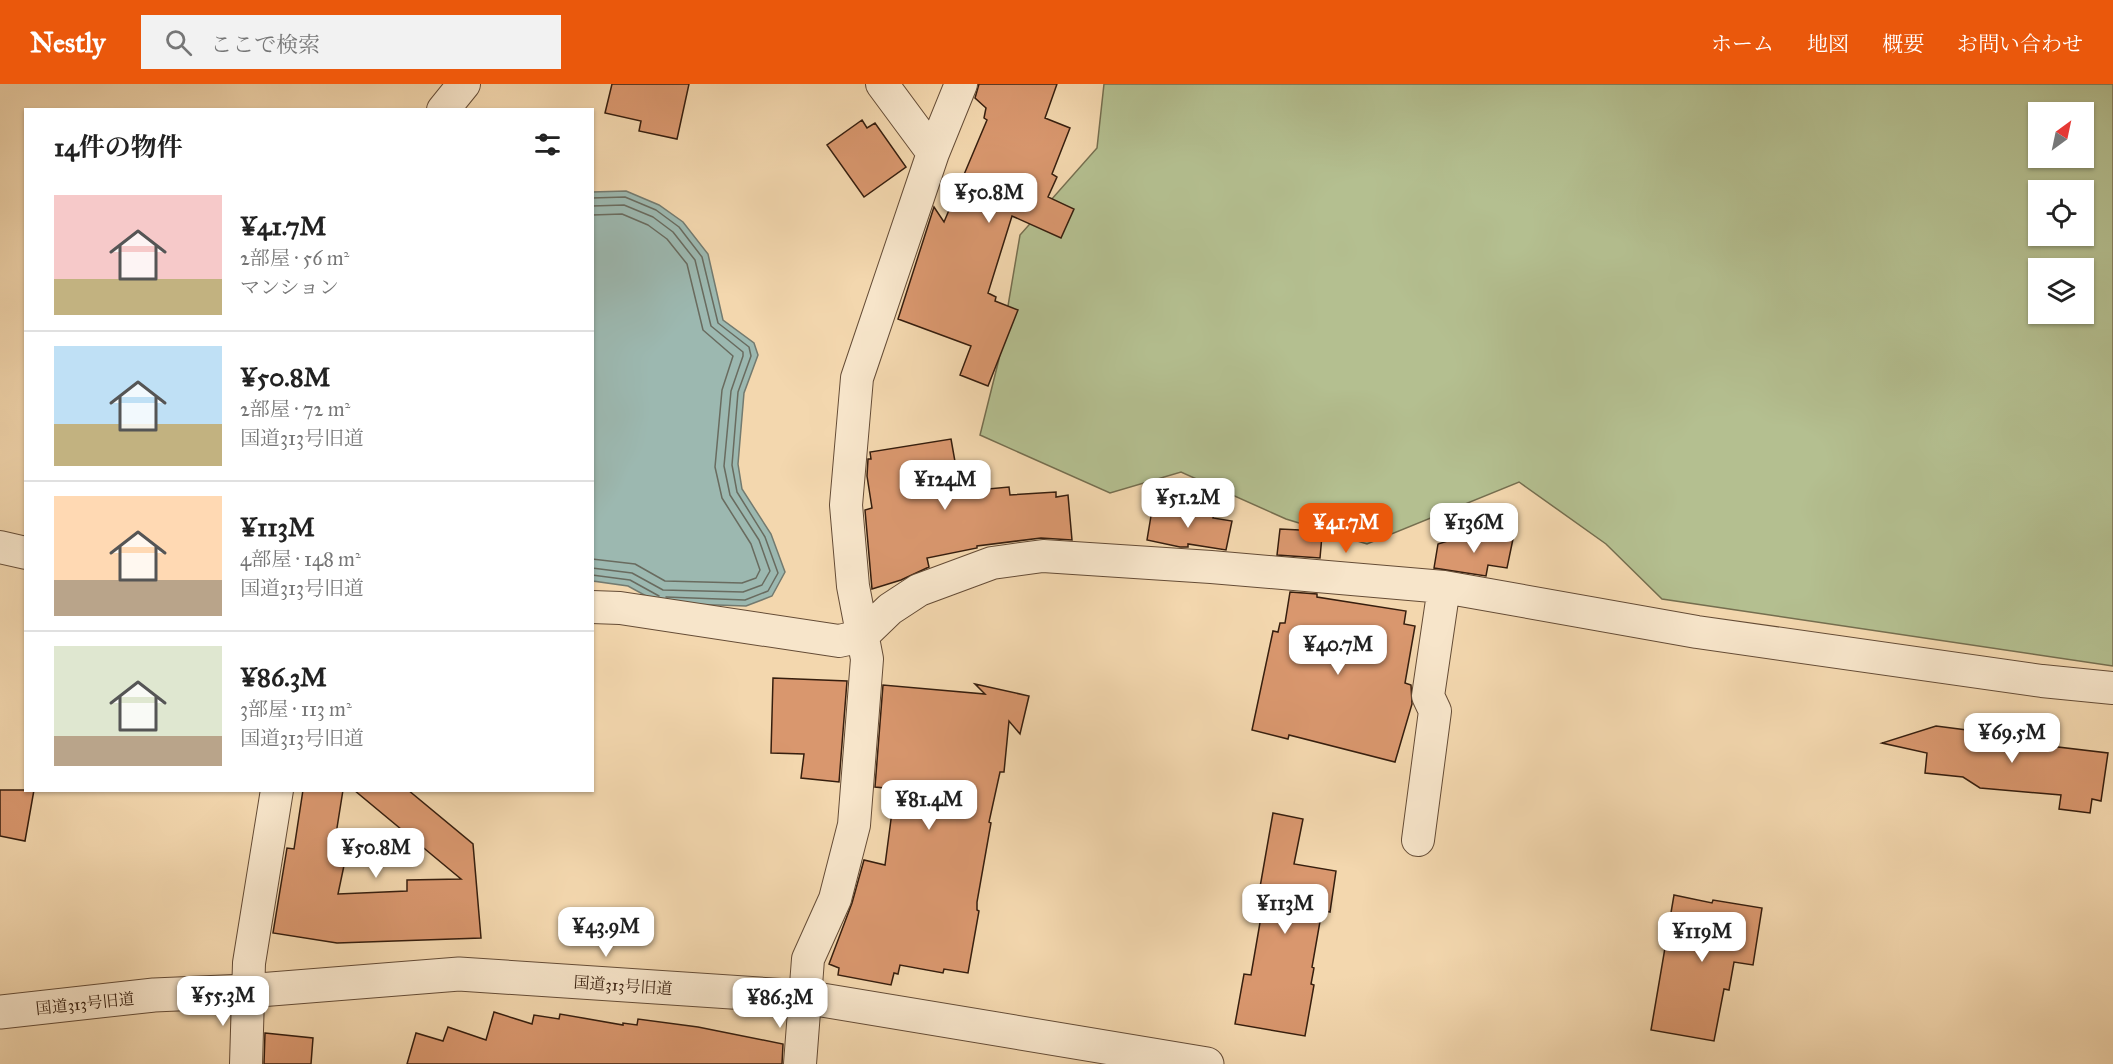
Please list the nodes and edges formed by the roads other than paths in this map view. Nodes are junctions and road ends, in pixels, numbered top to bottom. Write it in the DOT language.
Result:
graph roads {
  1 [pos="464,84"];
  2 [pos="882,84"];
  3 [pos="961,84"];
  4 [pos="445,108"];
  5 [pos="933,153"];
  6 [pos="0,547"];
  7 [pos="24,553"];
  8 [pos="1444,587"];
  9 [pos="594,607"];
  10 [pos="862,636"];
  11 [pos="2113,688"];
  12 [pos="277,792"];
  13 [pos="1418,840"];
  14 [pos="246,991"];
  15 [pos="804,997"];
  16 [pos="0,1012"];
  17 [pos="246,1064"];
  18 [pos="800,1064"];
  19 [pos="1207,1064"];
  1 -- 4 [label="street"];
  2 -- 5 [label="street"];
  3 -- 5 [label="street"];
  5 -- 10 [label="street"];
  6 -- 7 [label="street"];
  8 -- 10 [label="street"];
  8 -- 11 [label="street"];
  8 -- 13 [label="street"];
  9 -- 10 [label="street"];
  10 -- 15 [label="street"];
  12 -- 14 [label="street"];
  14 -- 15 [label="street, 国道313号旧道"];
  14 -- 16 [label="street, 国道313号旧道"];
  14 -- 17 [label="street"];
  15 -- 18 [label="street"];
  15 -- 19 [label="street, 国道313号旧道"];
}
